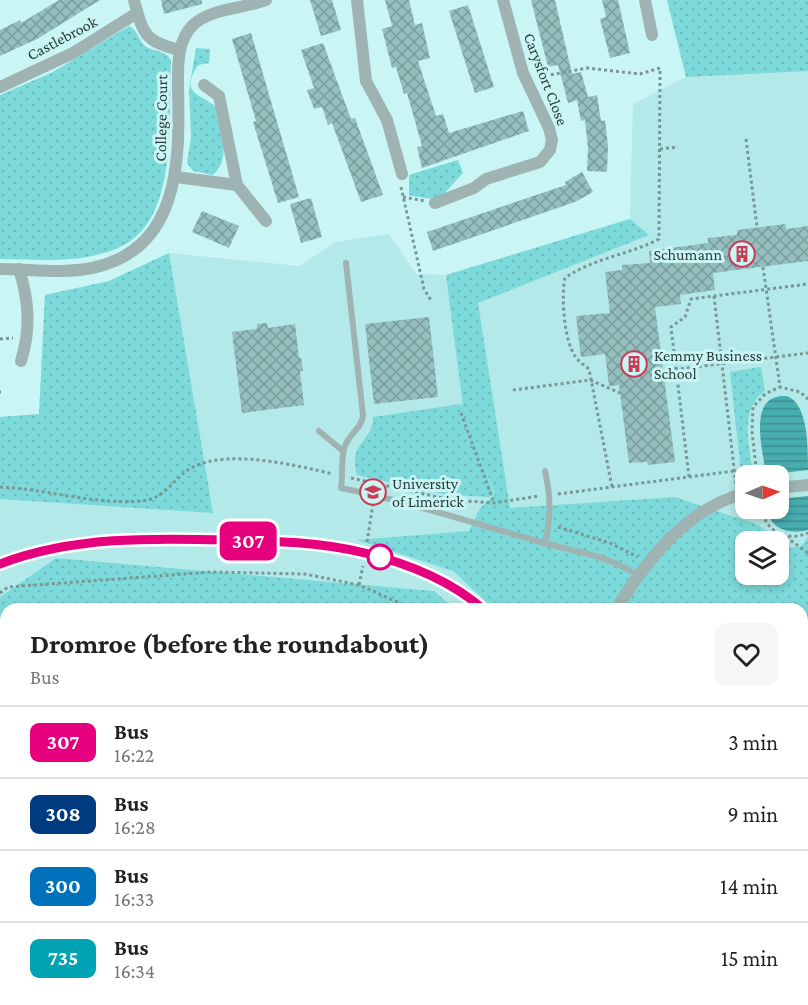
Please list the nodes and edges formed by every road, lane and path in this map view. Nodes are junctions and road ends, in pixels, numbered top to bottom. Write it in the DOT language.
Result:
graph roads {
  1 [pos="134,0"];
  2 [pos="266,0"];
  3 [pos="357,0"];
  4 [pos="503,0"];
  5 [pos="645,0"];
  6 [pos="137,13"];
  7 [pos="652,35"];
  8 [pos="180,50"];
  9 [pos="525,80"];
  10 [pos="204,85"];
  11 [pos="0,87"];
  12 [pos="746,139"];
  13 [pos="678,147"];
  14 [pos="660,149"];
  15 [pos="402,174"];
  16 [pos="176,177"];
  17 [pos="237,185"];
  18 [pos="403,197"];
  19 [pos="435,203"];
  20 [pos="266,221"];
  21 [pos="757,227"];
  22 [pos="346,263"];
  23 [pos="763,267"];
  24 [pos="0,269"];
  25 [pos="19,269"];
  26 [pos="808,285"];
  27 [pos="766,289"];
  28 [pos="714,296"];
  29 [pos="808,353"];
  30 [pos="775,356"];
  31 [pos="21,361"];
  32 [pos="722,364"];
  33 [pos="676,370"];
  34 [pos="663,371"];
  35 [pos="590,380"];
  36 [pos="780,387"];
  37 [pos="513,390"];
  38 [pos="620,393"];
  39 [pos="808,399"];
  40 [pos="461,413"];
  41 [pos="319,431"];
  42 [pos="343,450"];
  43 [pos="756,465"];
  44 [pos="545,471"];
  45 [pos="734,471"];
  46 [pos="735,474"];
  47 [pos="343,476"];
  48 [pos="689,477"];
  49 [pos="808,485"];
  50 [pos="0,487"];
  51 [pos="612,487"];
  52 [pos="789,487"];
  53 [pos="550,495"];
  54 [pos="735,496"];
  55 [pos="494,503"];
  56 [pos="766,519"];
  57 [pos="557,525"];
  58 [pos="776,531"];
  59 [pos="808,533"];
  60 [pos="789,535"];
  61 [pos="789,540"];
  62 [pos="545,543"];
  63 [pos="808,553"];
  64 [pos="0,564"];
  65 [pos="649,564"];
  66 [pos="639,576"];
  67 [pos="0,593"];
  68 [pos="400,603"];
  69 [pos="476,603"];
  70 [pos="620,603"];
  1 -- 6 [label="street"];
  2 -- 8 [label="street"];
  3 -- 15 [label="street"];
  4 -- 9 [label="street, Carysfort Close"];
  5 -- 7 [label="street"];
  6 -- 8 [label="street"];
  6 -- 11 [label="street, Castlebrook"];
  8 -- 16 [label="street, College Court"];
  9 -- 14 [label="path"];
  9 -- 19 [label="street, Carysfort Close"];
  10 -- 17 [label="street"];
  12 -- 21 [label="path"];
  13 -- 14 [label="path"];
  14 -- 35 [label="path"];
  16 -- 17 [label="street"];
  16 -- 25 [label="street, College Court"];
  17 -- 20 [label="street"];
  18 -- 19 [label="path"];
  22 -- 42 [label="lane"];
  23 -- 27 [label="path"];
  24 -- 25 [label="street, College Court"];
  25 -- 31 [label="street"];
  26 -- 27 [label="path"];
  27 -- 28 [label="path"];
  27 -- 30 [label="path"];
  28 -- 32 [label="path"];
  28 -- 33 [label="path"];
  29 -- 30 [label="path"];
  30 -- 32 [label="path"];
  30 -- 36 [label="path"];
  32 -- 33 [label="path"];
  32 -- 45 [label="path"];
  33 -- 34 [label="path"];
  33 -- 48 [label="path"];
  35 -- 37 [label="path"];
  35 -- 38 [label="path"];
  35 -- 51 [label="path"];
  36 -- 39 [label="path"];
  36 -- 43 [label="path"];
  40 -- 55 [label="path"];
  41 -- 42 [label="lane"];
  42 -- 47 [label="lane"];
  44 -- 53 [label="lane"];
  45 -- 46 [label="path"];
  45 -- 48 [label="path"];
  47 -- 50 [label="path"];
  47 -- 55 [label="path"];
  47 -- 62 [label="lane"];
  48 -- 51 [label="path"];
  49 -- 52 [label="street"];
  51 -- 53 [label="path"];
  53 -- 55 [label="path"];
  53 -- 62 [label="lane"];
  54 -- 65 [label="street"];
  56 -- 58 [label="path"];
  57 -- 65 [label="path"];
  59 -- 60 [label="path"];
  61 -- 63 [label="path"];
  62 -- 66 [label="lane"];
  64 -- 69 [label="street"];
  65 -- 66 [label="street"];
  66 -- 70 [label="street"];
  67 -- 68 [label="path"];
}
